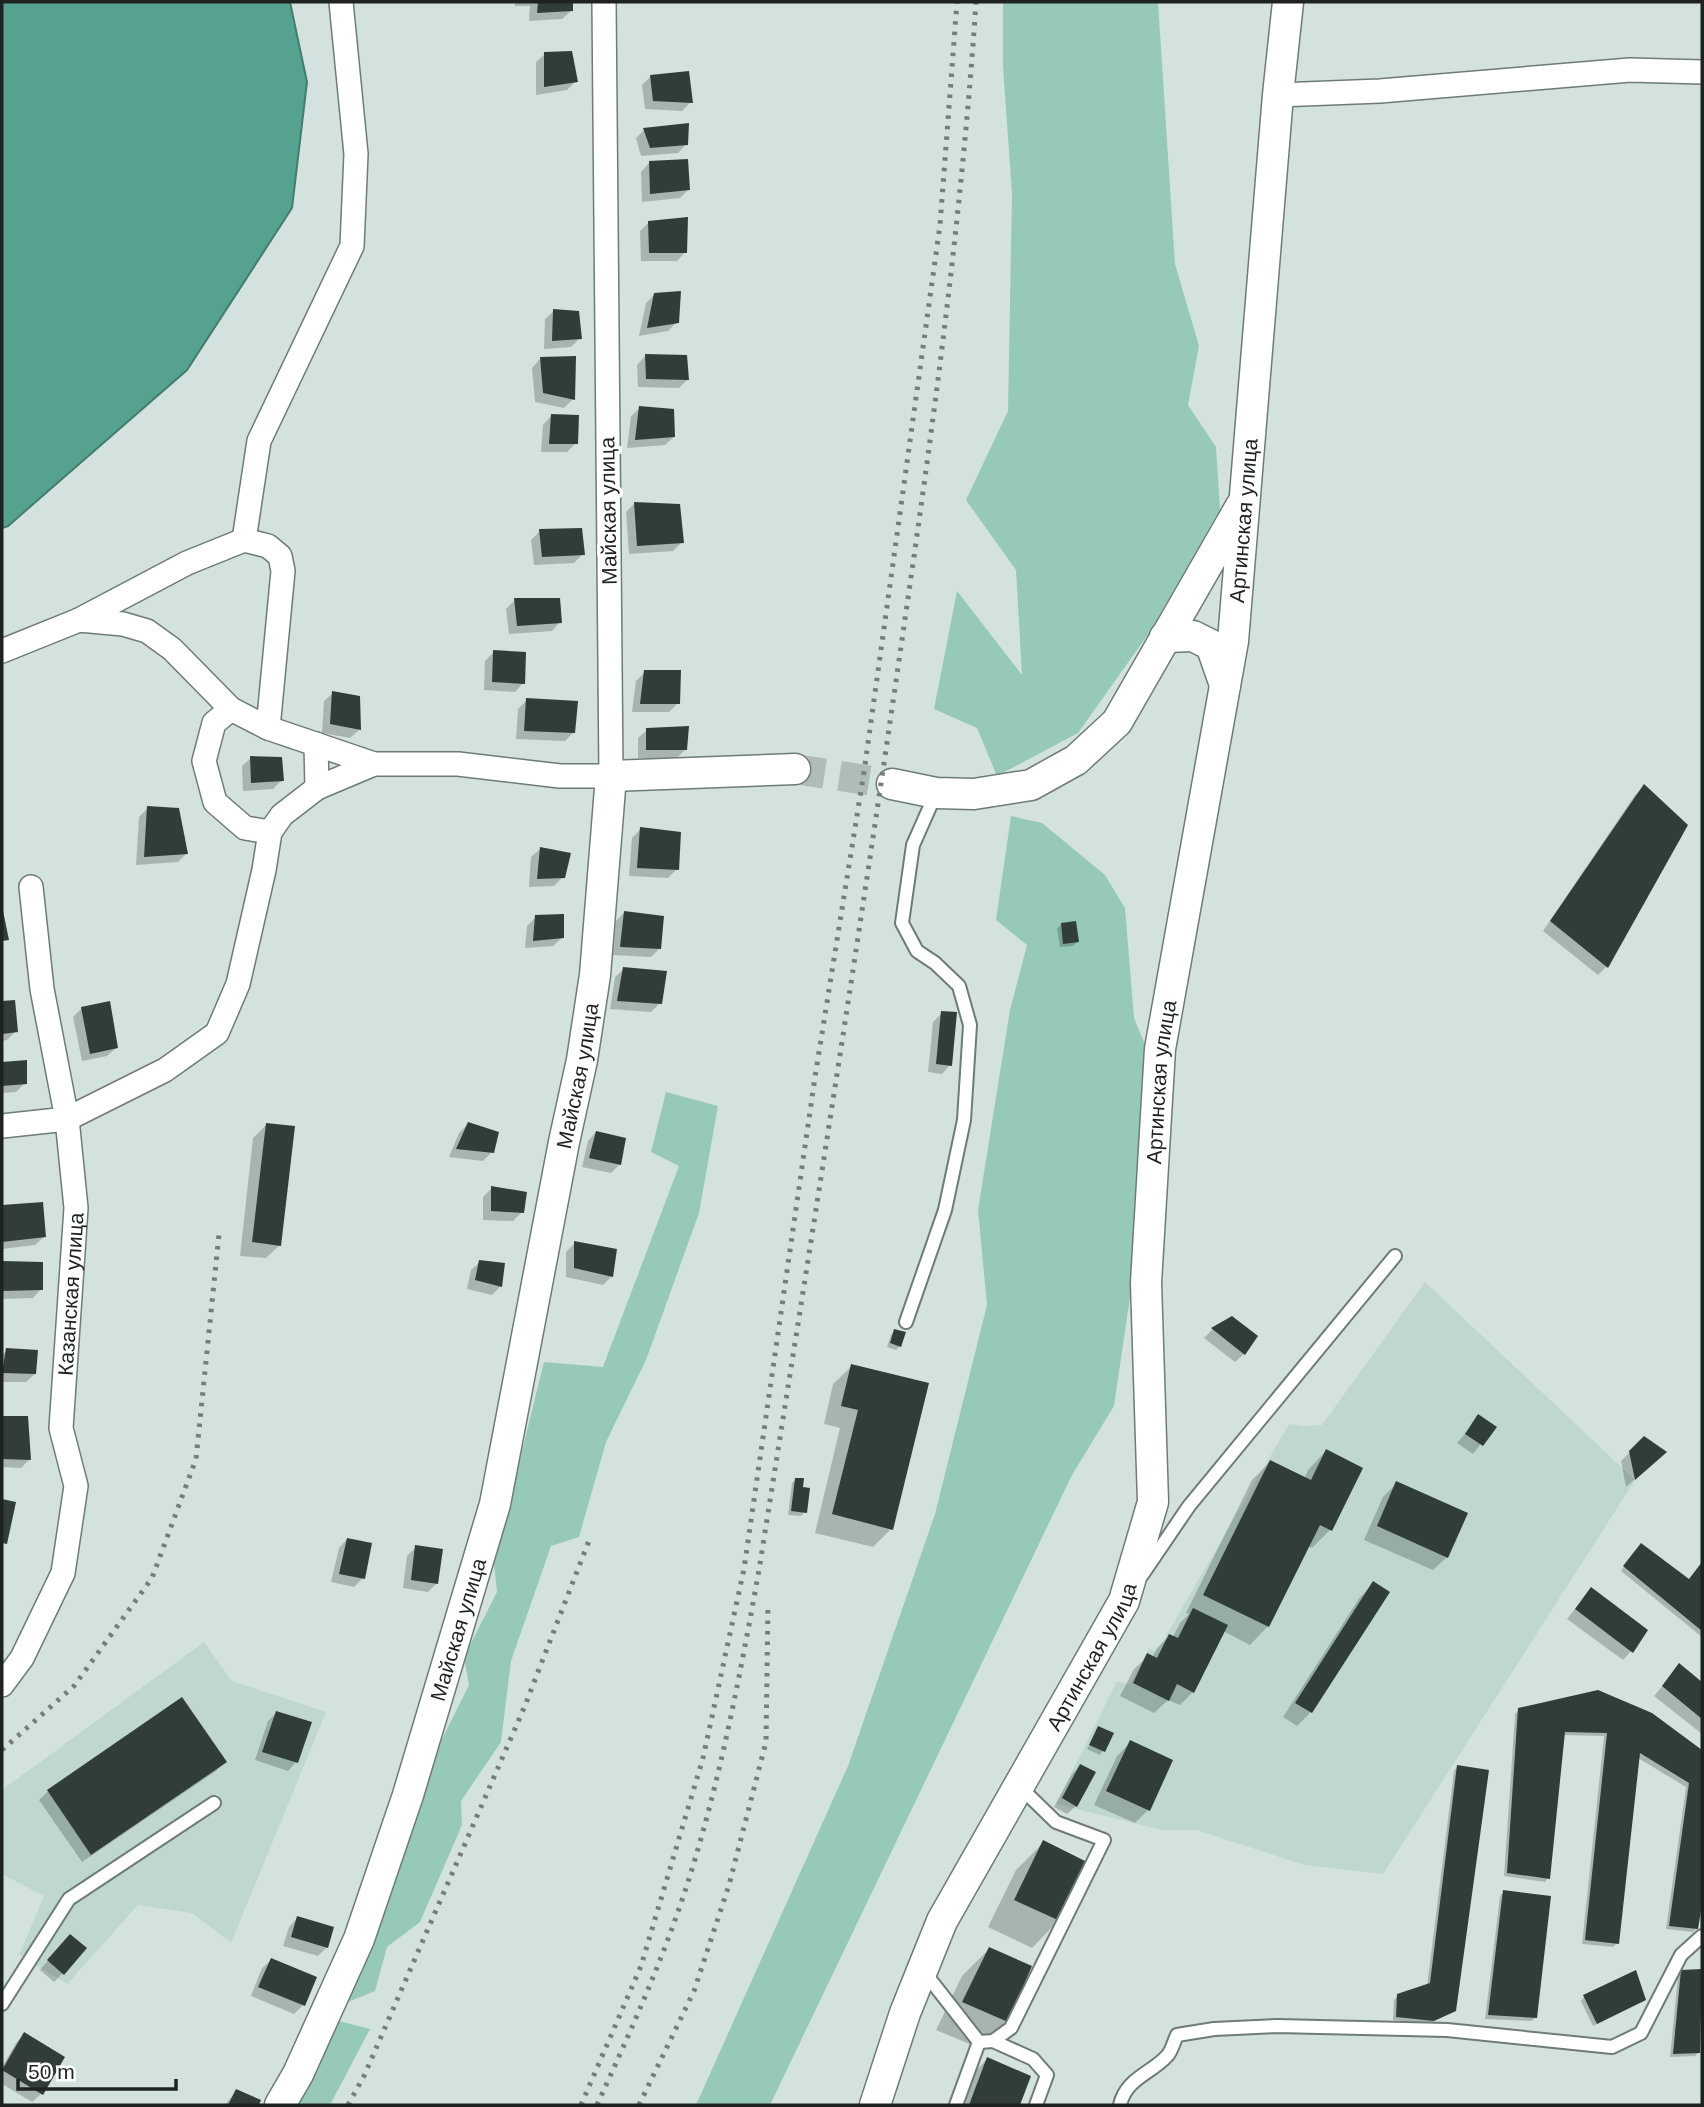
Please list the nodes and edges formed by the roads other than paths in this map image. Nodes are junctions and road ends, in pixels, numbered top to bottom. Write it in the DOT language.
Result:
graph roads {
  1 [pos="341,2"];
  2 [pos="604,2"];
  3 [pos="1288,2"];
  4 [pos="1702,72"];
  5 [pos="1278,94"];
  6 [pos="1245,499"];
  7 [pos="244,540"];
  8 [pos="79,620"];
  9 [pos="1166,637"];
  10 [pos="2,651"];
  11 [pos="1225,685"];
  12 [pos="231,709"];
  13 [pos="268,728"];
  14 [pos="316,744"];
  15 [pos="374,764"];
  16 [pos="795,769"];
  17 [pos="611,776"];
  18 [pos="892,783"];
  19 [pos="317,788"];
  20 [pos="936,793"];
  21 [pos="270,832"];
  22 [pos="31,887"];
  23 [pos="67,1119"];
  24 [pos="2,1126"];
  25 [pos="1395,1256"];
  26 [pos="906,1322"];
  27 [pos="1124,1601"];
  28 [pos="2,1685"];
  29 [pos="1019,1786"];
  30 [pos="214,1803"];
  31 [pos="1702,1936"];
  32 [pos="922,1970"];
  33 [pos="2,2004"];
  34 [pos="993,2041"];
  35 [pos="979,2042"];
  36 [pos="280,2105"];
  37 [pos="874,2105"];
  38 [pos="956,2105"];
  39 [pos="1035,2105"];
  40 [pos="1120,2105"];
  1 -- 7 [label="street"];
  2 -- 17 [label="street, Майская улица"];
  3 -- 5 [label="street, Артинская улица"];
  4 -- 5 [label="street"];
  5 -- 6 [label="street, Артинская улица"];
  6 -- 9 [label="street"];
  6 -- 11 [label="street, Артинская улица"];
  7 -- 8 [label="street"];
  7 -- 13 [label="street"];
  8 -- 10 [label="street"];
  8 -- 12 [label="street"];
  9 -- 11 [label="street"];
  9 -- 20 [label="street"];
  11 -- 27 [label="street, Артинская улица"];
  12 -- 13 [label="street"];
  12 -- 21 [label="street"];
  13 -- 14 [label="street"];
  14 -- 15 [label="street"];
  14 -- 19 [label="street"];
  15 -- 17 [label="street"];
  15 -- 19 [label="street"];
  16 -- 17 [label="street"];
  17 -- 36 [label="street, Майская улица"];
  18 -- 20 [label="street"];
  19 -- 21 [label="street"];
  20 -- 26 [label="lane"];
  21 -- 23 [label="street"];
  22 -- 23 [label="street, Казанская улица"];
  23 -- 24 [label="street"];
  23 -- 28 [label="street, Казанская улица"];
  25 -- 27 [label="lane"];
  27 -- 29 [label="street, Артинская улица"];
  29 -- 32 [label="street, Артинская улица"];
  29 -- 34 [label="lane"];
  30 -- 33 [label="lane"];
  31 -- 40 [label="lane"];
  32 -- 35 [label="lane"];
  32 -- 37 [label="street, Артинская улица"];
  34 -- 35 [label="lane"];
  34 -- 39 [label="lane"];
  35 -- 38 [label="lane"];
}
